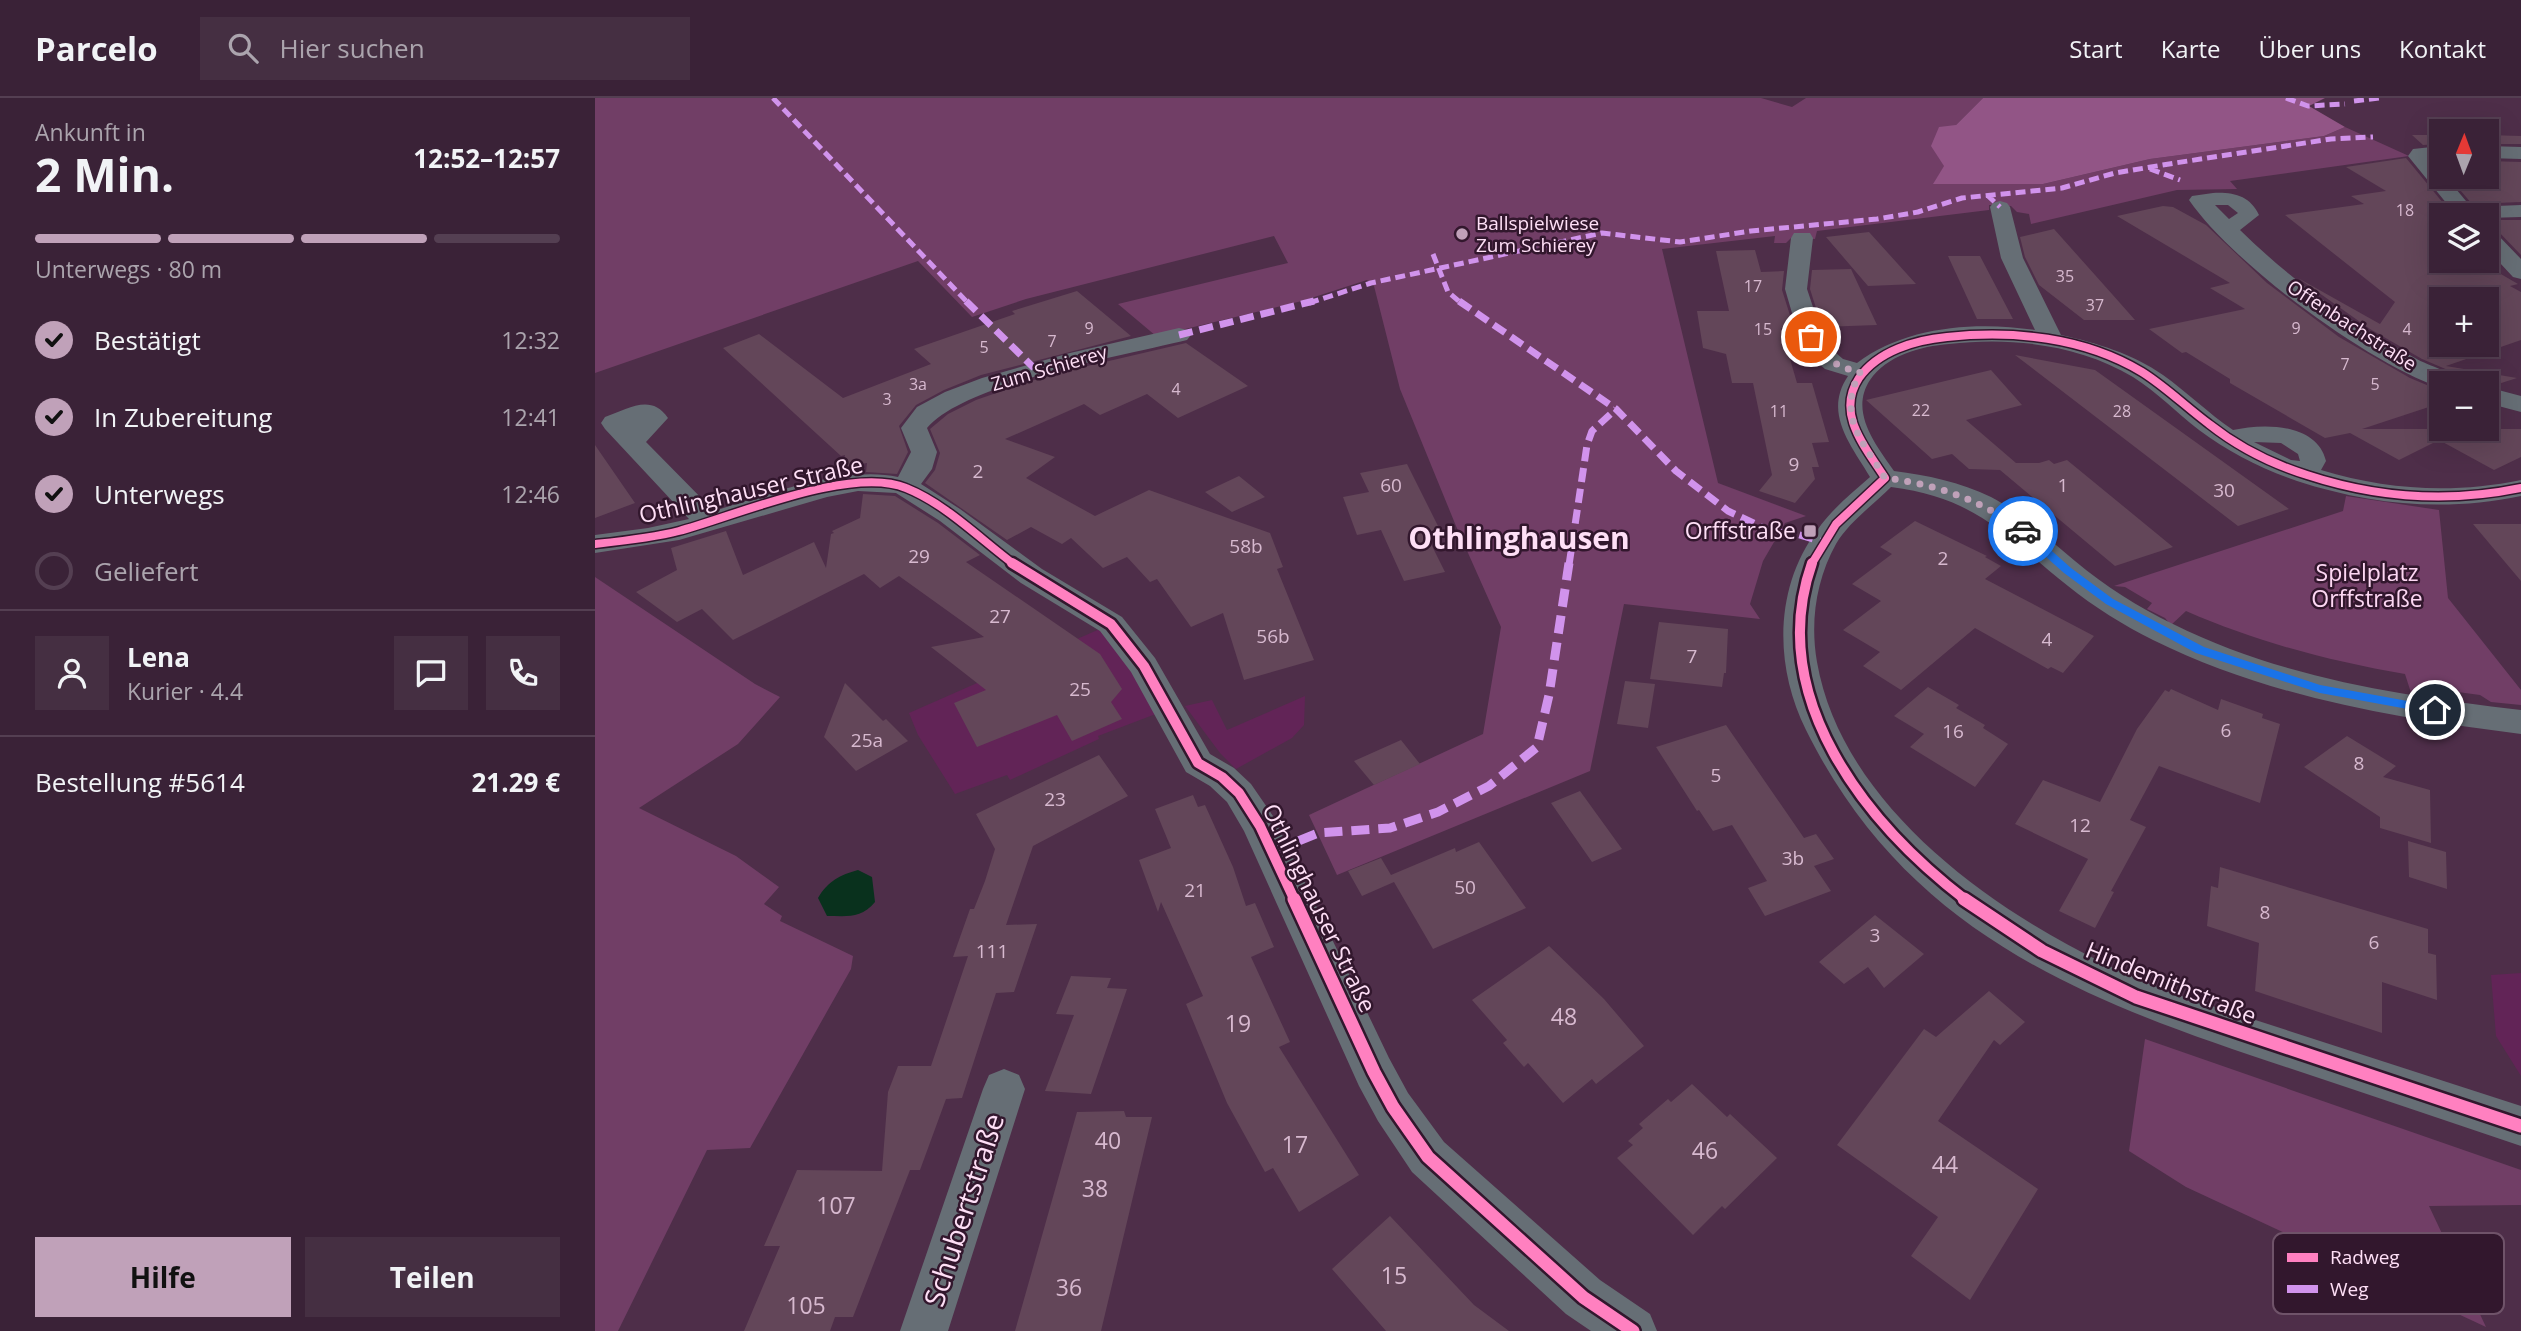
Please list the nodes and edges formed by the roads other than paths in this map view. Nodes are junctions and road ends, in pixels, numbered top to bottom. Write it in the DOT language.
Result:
graph roads {
  1 [pos="2499,152"];
  2 [pos="2429,153"];
  3 [pos="2521,153"];
  4 [pos="2429,169"];
  5 [pos="2445,189"];
  6 [pos="2457,203"];
  7 [pos="2000,207"];
  8 [pos="2521,211"];
  9 [pos="2499,212"];
  10 [pos="2227,230"];
  11 [pos="1776,248"];
  12 [pos="2499,249"];
  13 [pos="2521,272"];
  14 [pos="1179,335"];
  15 [pos="2052,340"];
  16 [pos="1860,372"];
  17 [pos="2429,374"];
  18 [pos="2499,398"];
  19 [pos="2521,404"];
  20 [pos="632,442"];
  21 [pos="1885,478"];
  22 [pos="905,487"];
  23 [pos="2521,488"];
  24 [pos="708,522"];
  25 [pos="595,544"];
  26 [pos="2521,722"];
  27 [pos="1004,1089"];
  28 [pos="2521,1126"];
  29 [pos="924,1331"];
  30 [pos="1633,1331"];
  1 -- 3 [label="street"];
  2 -- 4 [label="street"];
  5 -- 6 [label="street"];
  7 -- 15 [label="street"];
  8 -- 9 [label="street"];
  10 -- 17 [label="street, Offenbachstraße"];
  11 -- 16 [label="street"];
  12 -- 13 [label="street"];
  14 -- 22 [label="street, Zum Schierey"];
  15 -- 16 [label="street"];
  15 -- 23 [label="street"];
  16 -- 21 [label="street"];
  18 -- 19 [label="street"];
  20 -- 24 [label="street"];
  21 -- 26 [label="street"];
  21 -- 28 [label="street, Hindemithstraße"];
  22 -- 24 [label="street, Othlinghauser Straße"];
  22 -- 30 [label="street, Othlinghauser Straße"];
  24 -- 25 [label="street, Othlinghauser Straße"];
  27 -- 29 [label="street, Schubertstraße"];
}
